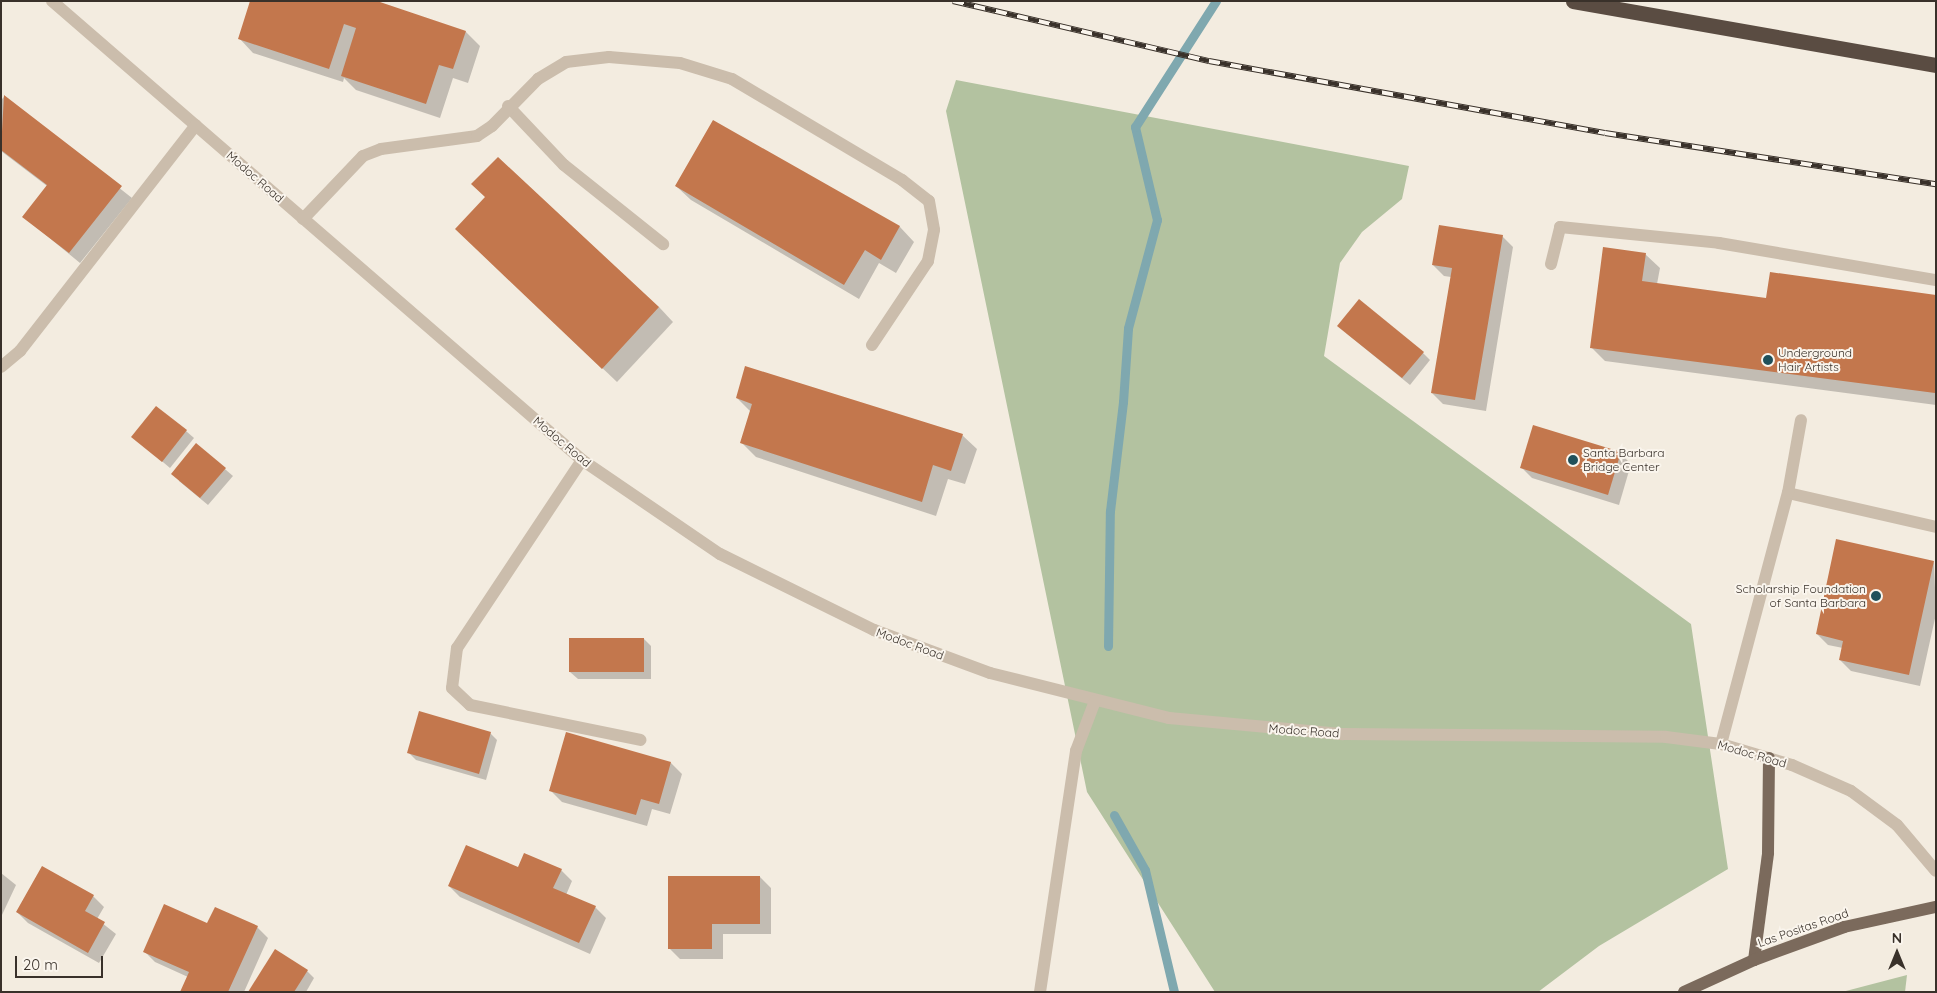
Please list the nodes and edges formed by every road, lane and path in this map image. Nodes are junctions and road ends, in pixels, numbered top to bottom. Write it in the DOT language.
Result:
graph roads {
  1 [pos="52,1"];
  2 [pos="1573,1"];
  3 [pos="1936,65"];
  4 [pos="508,106"];
  5 [pos="196,125"];
  6 [pos="303,219"];
  7 [pos="663,244"];
  8 [pos="1551,264"];
  9 [pos="1936,280"];
  10 [pos="872,345"];
  11 [pos="1,367"];
  12 [pos="1801,420"];
  13 [pos="582,460"];
  14 [pos="1788,493"];
  15 [pos="1936,527"];
  16 [pos="1095,701"];
  17 [pos="640,740"];
  18 [pos="1721,744"];
  19 [pos="1769,758"];
  20 [pos="1936,871"];
  21 [pos="1936,907"];
  22 [pos="1754,960"];
  23 [pos="1040,992"];
  24 [pos="1684,992"];
  1 -- 5 [label="street, Modoc Road"];
  2 -- 3 [label="highway"];
  4 -- 6 [label="street"];
  4 -- 7 [label="street"];
  4 -- 10 [label="street"];
  5 -- 6 [label="street, Modoc Road"];
  5 -- 11 [label="street"];
  6 -- 13 [label="street, Modoc Road"];
  8 -- 9 [label="street"];
  12 -- 14 [label="street"];
  13 -- 16 [label="street, Modoc Road"];
  13 -- 17 [label="street"];
  14 -- 15 [label="street"];
  14 -- 18 [label="street"];
  16 -- 18 [label="street, Modoc Road"];
  16 -- 23 [label="street"];
  18 -- 19 [label="street, Modoc Road"];
  19 -- 20 [label="street, Modoc Road"];
  19 -- 22 [label="main road"];
  21 -- 22 [label="main road, Las Positas Road"];
  22 -- 24 [label="main road, Las Positas Road"];
}
